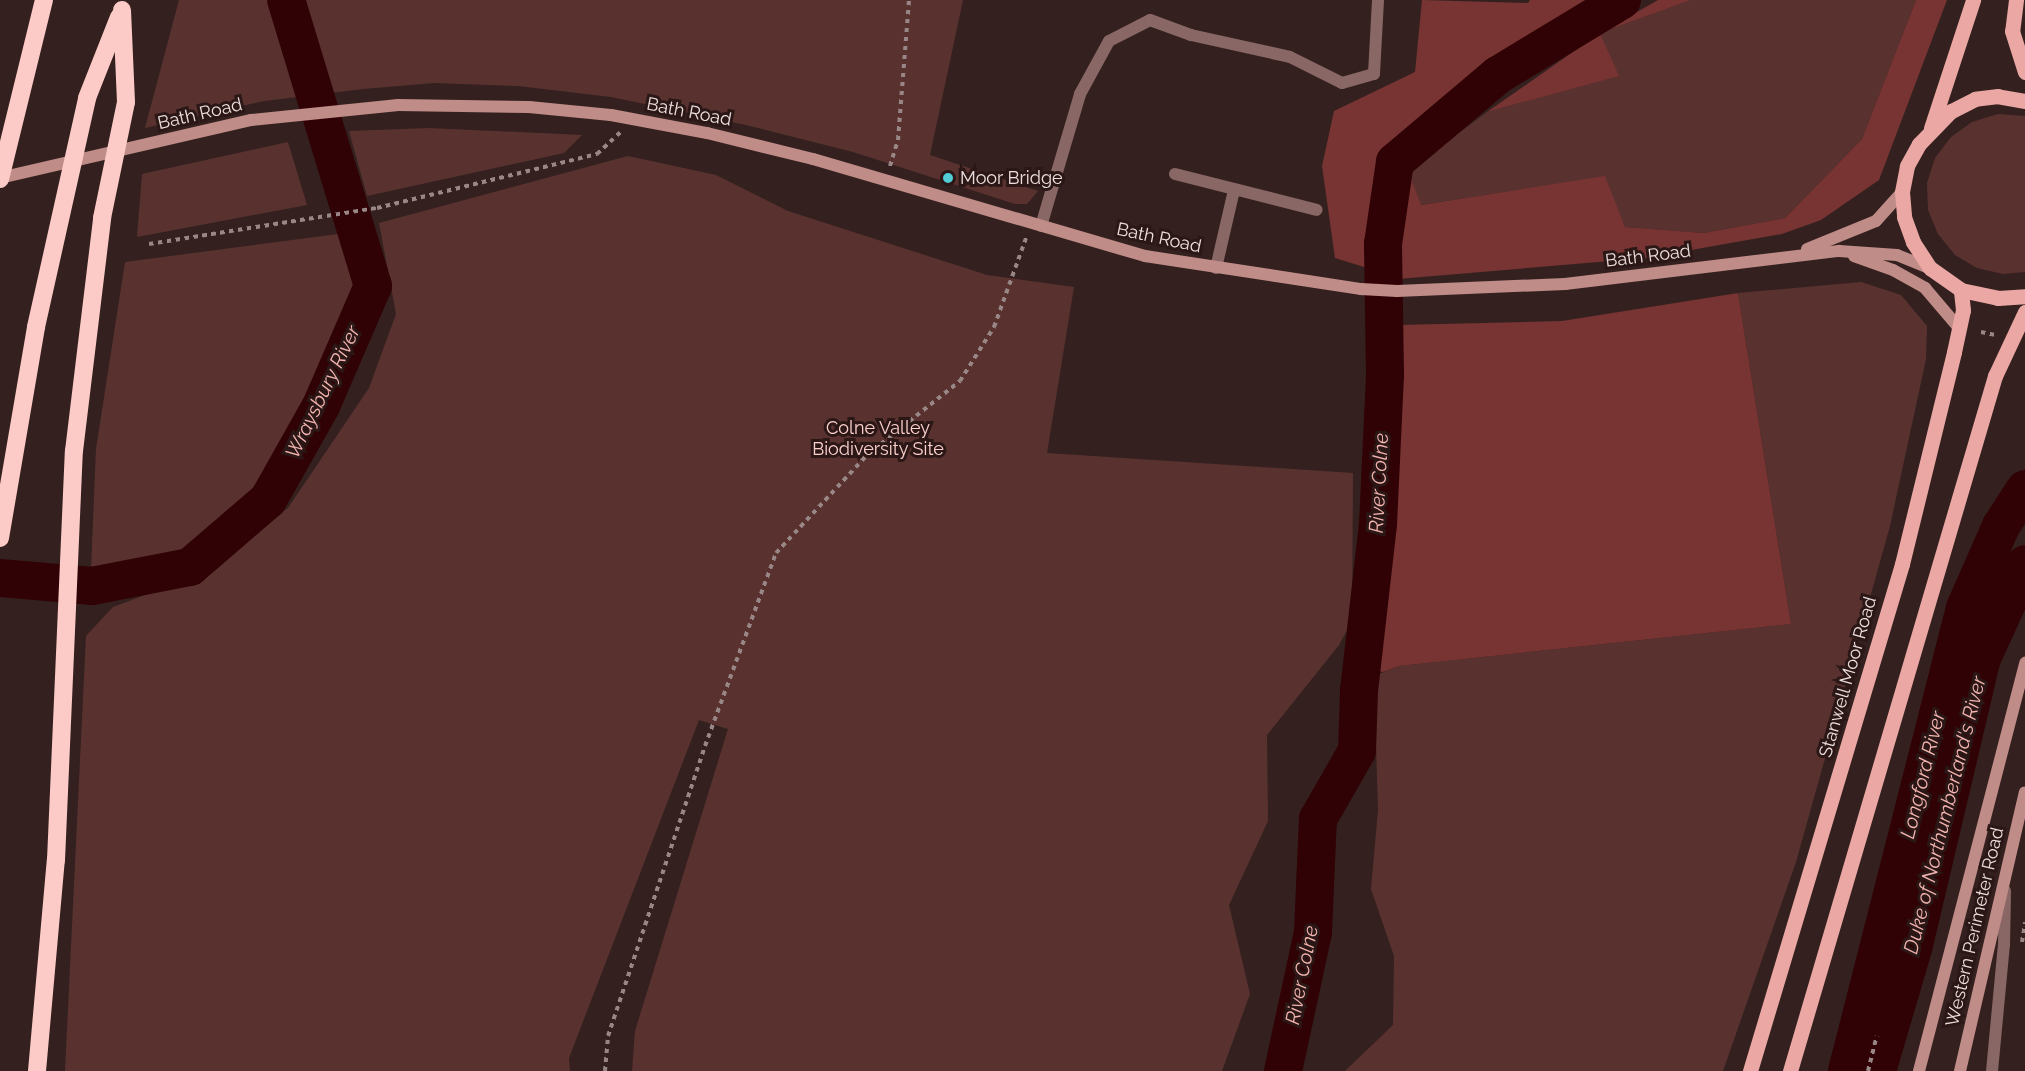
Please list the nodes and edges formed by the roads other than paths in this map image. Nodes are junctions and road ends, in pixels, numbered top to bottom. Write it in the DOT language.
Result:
graph roads {
  1 [pos="44,0"];
  2 [pos="1378,0"];
  3 [pos="1973,0"];
  4 [pos="2016,0"];
  5 [pos="123,5"];
  6 [pos="2025,72"];
  7 [pos="2025,101"];
  8 [pos="1931,128"];
  9 [pos="1174,174"];
  10 [pos="0,179"];
  11 [pos="1234,190"];
  12 [pos="1902,192"];
  13 [pos="1317,210"];
  14 [pos="1036,225"];
  15 [pos="1839,251"];
  16 [pos="1795,254"];
  17 [pos="1216,268"];
  18 [pos="1930,268"];
  19 [pos="1961,290"];
  20 [pos="2025,296"];
  21 [pos="2025,312"];
  22 [pos="1959,328"];
  23 [pos="0,538"];
  24 [pos="2025,663"];
  25 [pos="2025,792"];
  26 [pos="2005,875"];
  27 [pos="37,1071"];
  28 [pos="1750,1071"];
  29 [pos="1790,1071"];
  30 [pos="1918,1071"];
  31 [pos="1960,1071"];
  32 [pos="1992,1071"];
  1 -- 10 [label="highway"];
  2 -- 14 [label="street"];
  3 -- 8 [label="main road"];
  4 -- 6 [label="main road"];
  5 -- 23 [label="highway"];
  5 -- 27 [label="highway"];
  7 -- 8 [label="main road"];
  8 -- 12 [label="main road"];
  9 -- 11 [label="street"];
  10 -- 14 [label="street, Bath Road"];
  11 -- 13 [label="street"];
  11 -- 17 [label="street"];
  12 -- 16 [label="street, Bath Road"];
  12 -- 18 [label="main road"];
  14 -- 17 [label="street, Bath Road"];
  15 -- 16 [label="street, Bath Road"];
  15 -- 18 [label="street, Bath Road"];
  15 -- 22 [label="street"];
  16 -- 17 [label="street, Bath Road"];
  18 -- 19 [label="main road"];
  19 -- 20 [label="main road"];
  19 -- 22 [label="main road, Stanwell Moor Road"];
  21 -- 29 [label="main road"];
  22 -- 28 [label="main road, Stanwell Moor Road"];
  24 -- 30 [label="street, Western Perimeter Road"];
  25 -- 26 [label="street, Western Perimeter Road"];
  26 -- 31 [label="street, Western Perimeter Road"];
  26 -- 32 [label="street"];
}
